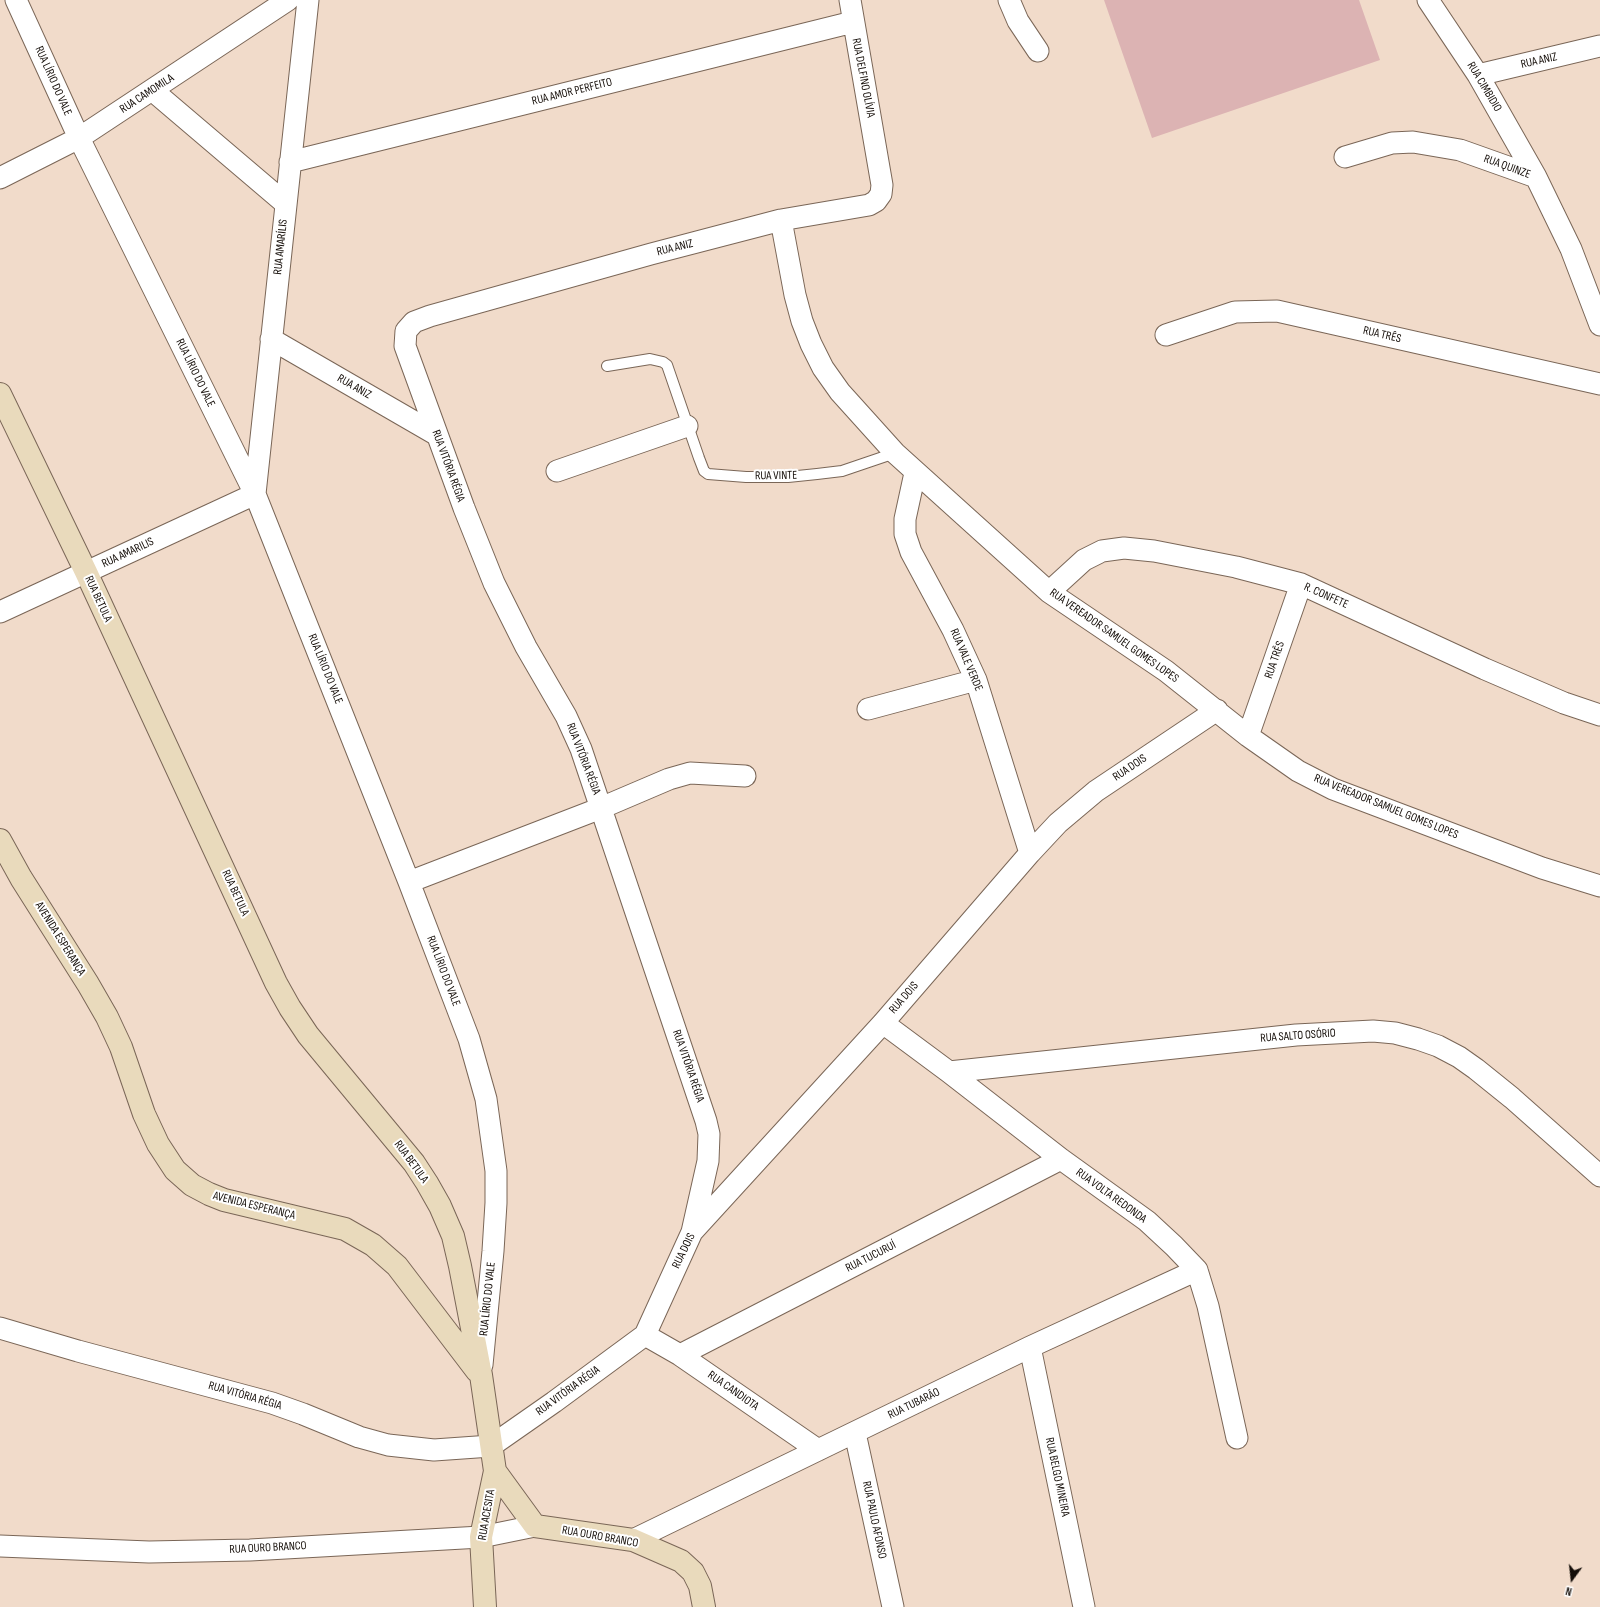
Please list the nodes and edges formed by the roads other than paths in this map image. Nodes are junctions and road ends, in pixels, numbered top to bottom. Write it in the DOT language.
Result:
graph roads {
  1 [pos="16,0"];
  2 [pos="288,0"];
  3 [pos="308,0"];
  4 [pos="850,0"];
  5 [pos="1009,0"];
  6 [pos="1428,0"];
  7 [pos="853,22"];
  8 [pos="1600,46"];
  9 [pos="1038,51"];
  10 [pos="1478,75"];
  11 [pos="152,90"];
  12 [pos="78,138"];
  13 [pos="878,156"];
  14 [pos="1345,156"];
  15 [pos="290,162"];
  16 [pos="1536,177"];
  17 [pos="0,178"];
  18 [pos="286,204"];
  19 [pos="781,220"];
  20 [pos="430,316"];
  21 [pos="1600,325"];
  22 [pos="1166,334"];
  23 [pos="271,339"];
  24 [pos="607,366"];
  25 [pos="1600,384"];
  26 [pos="0,394"];
  27 [pos="687,426"];
  28 [pos="437,435"];
  29 [pos="895,453"];
  30 [pos="557,471"];
  31 [pos="915,472"];
  32 [pos="255,494"];
  33 [pos="86,572"];
  34 [pos="1301,584"];
  35 [pos="1049,592"];
  36 [pos="0,612"];
  37 [pos="976,680"];
  38 [pos="868,709"];
  39 [pos="1217,710"];
  40 [pos="1600,716"];
  41 [pos="1248,736"];
  42 [pos="744,776"];
  43 [pos="601,808"];
  44 [pos="0,840"];
  45 [pos="1030,853"];
  46 [pos="409,882"];
  47 [pos="1600,886"];
  48 [pos="882,1023"];
  49 [pos="949,1072"];
  50 [pos="1061,1159"];
  51 [pos="1600,1176"];
  52 [pos="692,1232"];
  53 [pos="1197,1270"];
  54 [pos="2,1331"];
  55 [pos="645,1335"];
  56 [pos="1030,1347"];
  57 [pos="680,1355"];
  58 [pos="481,1375"];
  59 [pos="855,1433"];
  60 [pos="1237,1438"];
  61 [pos="491,1446"];
  62 [pos="818,1450"];
  63 [pos="495,1471"];
  64 [pos="535,1526"];
  65 [pos="481,1537"];
  66 [pos="633,1540"];
  67 [pos="0,1546"];
  68 [pos="485,1607"];
  69 [pos="704,1607"];
  70 [pos="893,1607"];
  71 [pos="1084,1607"];
  1 -- 12 [label="street, RUA LÍRIO DO VALE"];
  2 -- 11 [label="street, RUA CAMOMILA"];
  3 -- 15 [label="street, RUA AMARÍLIS"];
  4 -- 7 [label="street, RUA DELFINO OLÍVIA"];
  5 -- 9 [label="street"];
  6 -- 10 [label="street, RUA CIMBIDIO"];
  7 -- 13 [label="street, RUA DELFINO OLÍVIA"];
  7 -- 15 [label="street, RUA AMOR PERFEITO"];
  8 -- 10 [label="street, RUA ANIZ"];
  10 -- 16 [label="street, RUA CIMBIDIO"];
  11 -- 12 [label="street, RUA CAMOMILA"];
  11 -- 18 [label="street"];
  12 -- 17 [label="street, RUA CAMOMILA"];
  12 -- 32 [label="street, RUA LÍRIO DO VALE"];
  13 -- 19 [label="street, RUA ANIZ"];
  14 -- 16 [label="street, RUA QUINZE"];
  15 -- 18 [label="street, RUA AMARÍLIS"];
  16 -- 21 [label="street, RUA QUINZE"];
  18 -- 23 [label="street, RUA AMARÍLIS"];
  19 -- 20 [label="street, RUA ANIZ"];
  19 -- 29 [label="street, RUA VEREADOR SAMUEL GOMES LOPES"];
  20 -- 28 [label="street, RUA VITÓRIA RÉGIA"];
  22 -- 25 [label="street, RUA TRÊS"];
  23 -- 28 [label="street, RUA ANIZ"];
  23 -- 32 [label="street, RUA AMARÍLIS"];
  24 -- 27 [label="lane, RUA VINTE"];
  26 -- 33 [label="street, RUA BETULA"];
  27 -- 29 [label="lane, RUA VINTE"];
  27 -- 30 [label="street"];
  28 -- 43 [label="street, RUA VITÓRIA RÉGIA"];
  29 -- 31 [label="street, RUA VEREADOR SAMUEL GOMES LOPES"];
  31 -- 35 [label="street, RUA VEREADOR SAMUEL GOMES LOPES"];
  31 -- 37 [label="street, RUA VALE VERDE"];
  32 -- 33 [label="street, RUA AMARILIS"];
  32 -- 46 [label="street, RUA LÍRIO DO VALE"];
  33 -- 36 [label="street, RUA AMARILIS"];
  33 -- 58 [label="street, RUA BETULA"];
  34 -- 35 [label="street, R. CONFETE"];
  34 -- 40 [label="street, R. CONFETE"];
  34 -- 41 [label="street, RUA TRÊS"];
  35 -- 39 [label="street, RUA VEREADOR SAMUEL GOMES LOPES"];
  37 -- 38 [label="street"];
  37 -- 45 [label="street, RUA VALE VERDE"];
  39 -- 41 [label="street, RUA VEREADOR SAMUEL GOMES LOPES"];
  39 -- 45 [label="street, RUA DOIS"];
  41 -- 47 [label="street, RUA VEREADOR SAMUEL GOMES LOPES"];
  42 -- 43 [label="street"];
  43 -- 46 [label="street"];
  43 -- 52 [label="street, RUA VITÓRIA RÉGIA"];
  44 -- 58 [label="street, AVENIDA ESPERANÇA"];
  45 -- 48 [label="street, RUA DOIS"];
  46 -- 58 [label="street, RUA LÍRIO DO VALE"];
  48 -- 49 [label="street, RUA VOLTA REDONDA"];
  48 -- 52 [label="street, RUA DOIS"];
  49 -- 50 [label="street, RUA VOLTA REDONDA"];
  49 -- 51 [label="street, RUA SALTO OSÓRIO"];
  50 -- 53 [label="street, RUA VOLTA REDONDA"];
  50 -- 57 [label="street, RUA TUCURUÍ"];
  52 -- 55 [label="street, RUA DOIS"];
  53 -- 56 [label="street, RUA TUBARÃO"];
  53 -- 60 [label="street, RUA VOLTA REDONDA"];
  54 -- 61 [label="street, RUA VITÓRIA RÉGIA"];
  55 -- 57 [label="street, RUA CANDIOTA"];
  55 -- 61 [label="street, RUA VITÓRIA RÉGIA"];
  56 -- 59 [label="street, RUA TUBARÃO"];
  56 -- 71 [label="street, RUA BELGO MINEIRA"];
  57 -- 62 [label="street, RUA CANDIOTA"];
  58 -- 61 [label="street"];
  59 -- 62 [label="street, RUA TUBARÃO"];
  59 -- 70 [label="street, RUA PAULO AFONSO"];
  61 -- 63 [label="street"];
  62 -- 66 [label="street, RUA TUBARÃO"];
  63 -- 64 [label="street"];
  63 -- 65 [label="street, RUA ACESITA"];
  64 -- 65 [label="street, RUA OURO BRANCO"];
  64 -- 66 [label="street, RUA OURO BRANCO"];
  65 -- 67 [label="street, RUA OURO BRANCO"];
  65 -- 68 [label="street, RUA ACESITA"];
  66 -- 69 [label="street, RUA OURO BRANCO"];
}
